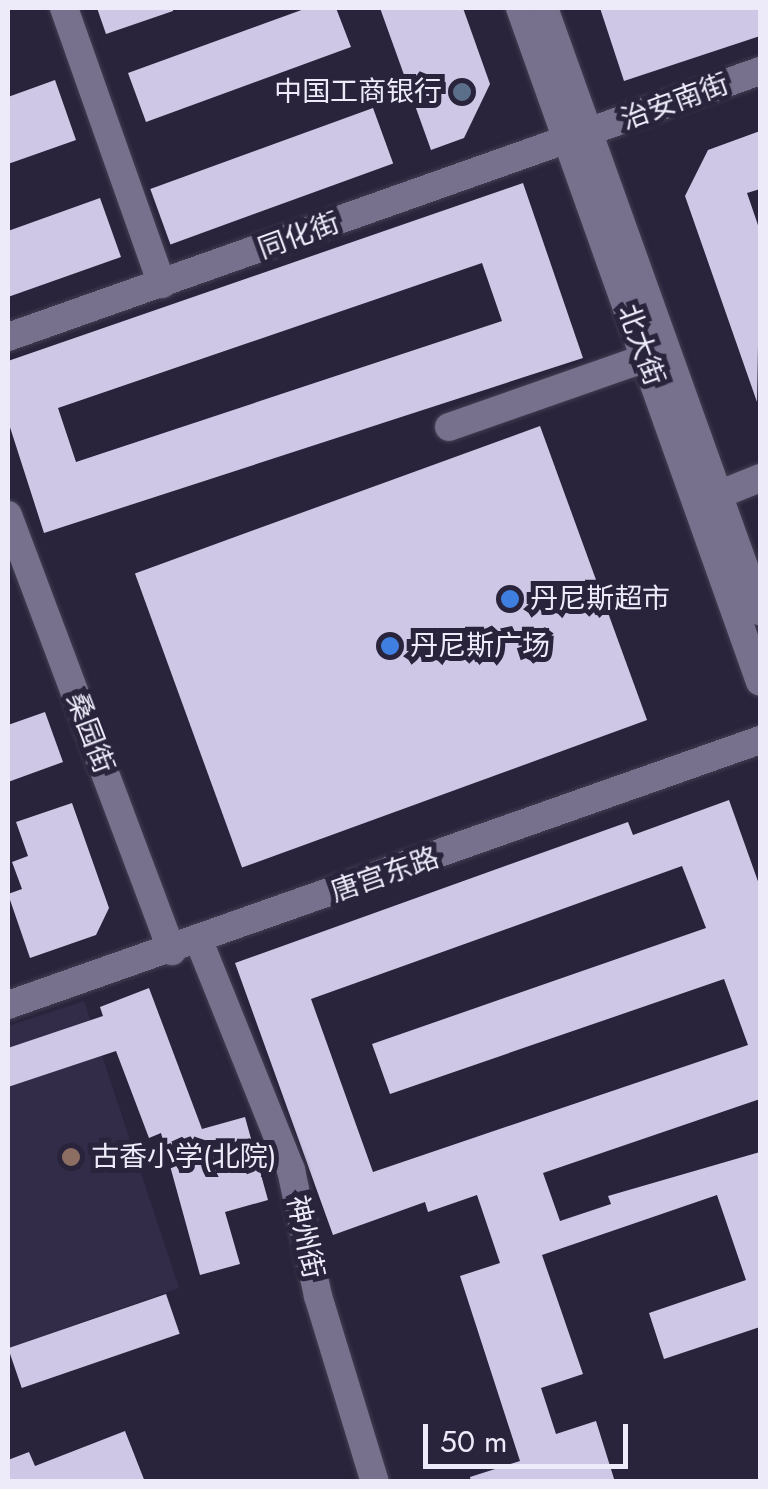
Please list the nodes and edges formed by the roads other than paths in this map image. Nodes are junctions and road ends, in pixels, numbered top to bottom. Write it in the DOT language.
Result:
graph roads {
  1 [pos="64,8"];
  2 [pos="520,8"];
  3 [pos="544,8"];
  4 [pos="760,71"];
  5 [pos="578,137"];
  6 [pos="162,284"];
  7 [pos="8,336"];
  8 [pos="656,354"];
  9 [pos="449,427"];
  10 [pos="760,478"];
  11 [pos="718,495"];
  12 [pos="8,515"];
  13 [pos="760,611"];
  14 [pos="760,682"];
  15 [pos="760,740"];
  16 [pos="199,941"];
  17 [pos="172,951"];
  18 [pos="8,1005"];
  19 [pos="375,1482"];
  1 -- 6 [label="street"];
  2 -- 5 [label="street, 北大街"];
  3 -- 5 [label="street, 北大街"];
  4 -- 5 [label="street, 治安南街"];
  5 -- 6 [label="street, 同化街"];
  5 -- 8 [label="street, 北大街"];
  6 -- 7 [label="street, 同化街"];
  8 -- 9 [label="street"];
  8 -- 11 [label="street, 北大街"];
  8 -- 14 [label="street, 北大街"];
  10 -- 11 [label="street"];
  11 -- 13 [label="street, 北大街"];
  12 -- 17 [label="street, 桑园街"];
  15 -- 16 [label="street, 唐宫东路"];
  16 -- 17 [label="street, 唐宫东路"];
  16 -- 19 [label="street, 神州街"];
  17 -- 18 [label="street, 唐宫东路"];
}
